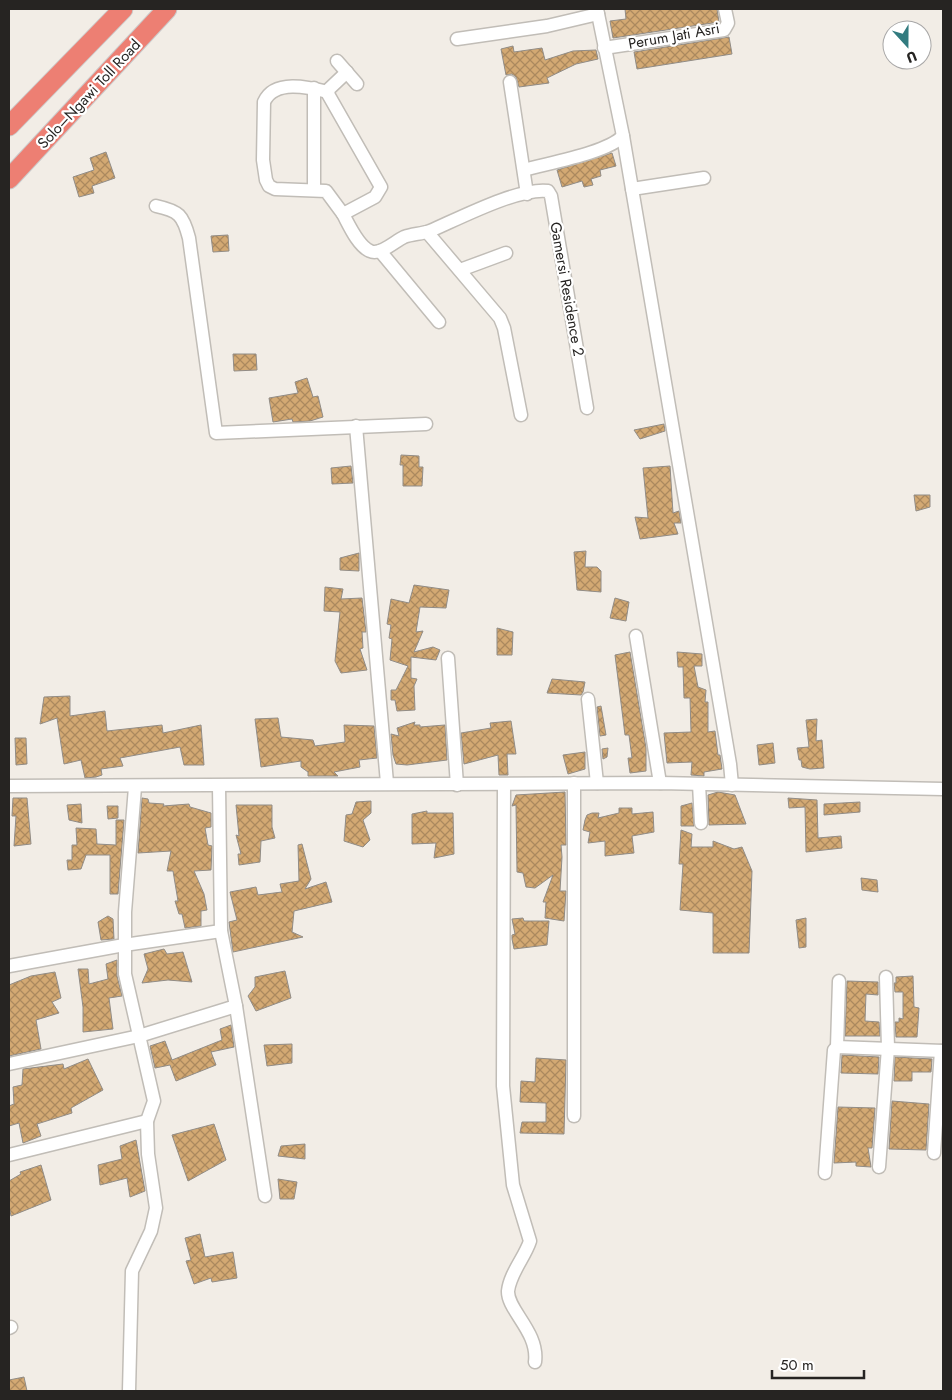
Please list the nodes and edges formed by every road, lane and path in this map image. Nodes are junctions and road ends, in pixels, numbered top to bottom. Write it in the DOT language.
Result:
graph roads {
  1 [pos="123,9"];
  2 [pos="168,9"];
  3 [pos="725,9"];
  4 [pos="598,11"];
  5 [pos="457,39"];
  6 [pos="604,48"];
  7 [pos="337,61"];
  8 [pos="347,72"];
  9 [pos="510,82"];
  10 [pos="357,84"];
  11 [pos="314,88"];
  12 [pos="328,92"];
  13 [pos="9,126"];
  14 [pos="623,136"];
  15 [pos="524,170"];
  16 [pos="704,178"];
  17 [pos="9,179"];
  18 [pos="314,189"];
  19 [pos="632,189"];
  20 [pos="527,194"];
  21 [pos="156,206"];
  22 [pos="343,214"];
  23 [pos="427,232"];
  24 [pos="380,251"];
  25 [pos="506,253"];
  26 [pos="460,270"];
  27 [pos="439,322"];
  28 [pos="587,408"];
  29 [pos="521,415"];
  30 [pos="426,424"];
  31 [pos="356,426"];
  32 [pos="636,636"];
  33 [pos="448,658"];
  34 [pos="588,699"];
  35 [pos="387,783"];
  36 [pos="574,783"];
  37 [pos="597,783"];
  38 [pos="660,783"];
  39 [pos="699,784"];
  40 [pos="457,785"];
  41 [pos="504,785"];
  42 [pos="732,785"];
  43 [pos="9,786"];
  44 [pos="219,786"];
  45 [pos="135,787"];
  46 [pos="943,789"];
  47 [pos="701,823"];
  48 [pos="221,931"];
  49 [pos="124,945"];
  50 [pos="9,966"];
  51 [pos="886,977"];
  52 [pos="839,981"];
  53 [pos="236,1006"];
  54 [pos="139,1036"];
  55 [pos="837,1047"];
  56 [pos="888,1048"];
  57 [pos="942,1051"];
  58 [pos="9,1064"];
  59 [pos="574,1116"];
  60 [pos="148,1122"];
  61 [pos="934,1153"];
  62 [pos="9,1155"];
  63 [pos="879,1167"];
  64 [pos="825,1173"];
  65 [pos="265,1196"];
  66 [pos="535,1362"];
  67 [pos="129,1391"];
  1 -- 13 [label="highway"];
  2 -- 17 [label="highway, Solo–Ngawi Toll Road"];
  3 -- 6 [label="street, Perum Jati Asri"];
  4 -- 5 [label="street"];
  4 -- 6 [label="street"];
  6 -- 14 [label="street"];
  7 -- 8 [label="street"];
  8 -- 10 [label="street"];
  8 -- 12 [label="street"];
  9 -- 15 [label="street"];
  11 -- 12 [label="street"];
  11 -- 18 [label="street"];
  11 -- 18 [label="street"];
  12 -- 22 [label="street"];
  14 -- 15 [label="street"];
  14 -- 19 [label="street"];
  15 -- 20 [label="street"];
  16 -- 19 [label="street"];
  18 -- 22 [label="street"];
  19 -- 42 [label="street"];
  20 -- 23 [label="street, Gamersi Residence 2"];
  20 -- 28 [label="street, Gamersi Residence 2"];
  21 -- 31 [label="street"];
  22 -- 24 [label="street"];
  23 -- 24 [label="street, Gamersi Residence 2"];
  23 -- 26 [label="street"];
  24 -- 27 [label="street"];
  25 -- 26 [label="street"];
  26 -- 29 [label="street"];
  30 -- 31 [label="street"];
  31 -- 35 [label="street"];
  32 -- 38 [label="street"];
  33 -- 40 [label="street"];
  34 -- 37 [label="street"];
  35 -- 40 [label="street"];
  35 -- 44 [label="street"];
  36 -- 37 [label="street"];
  36 -- 41 [label="street"];
  36 -- 59 [label="street"];
  37 -- 38 [label="street"];
  38 -- 39 [label="street"];
  39 -- 42 [label="street"];
  39 -- 47 [label="street"];
  40 -- 41 [label="street"];
  41 -- 66 [label="street"];
  42 -- 46 [label="street"];
  43 -- 45 [label="street"];
  44 -- 45 [label="street"];
  44 -- 48 [label="street"];
  45 -- 49 [label="street"];
  48 -- 49 [label="street"];
  48 -- 53 [label="street"];
  49 -- 50 [label="street"];
  49 -- 54 [label="street"];
  51 -- 56 [label="street"];
  52 -- 55 [label="street"];
  53 -- 54 [label="street"];
  53 -- 65 [label="street"];
  54 -- 58 [label="street"];
  54 -- 60 [label="street"];
  55 -- 56 [label="street"];
  55 -- 64 [label="street"];
  56 -- 57 [label="street"];
  56 -- 63 [label="street"];
  57 -- 61 [label="street"];
  60 -- 62 [label="street"];
  60 -- 67 [label="street"];
}
